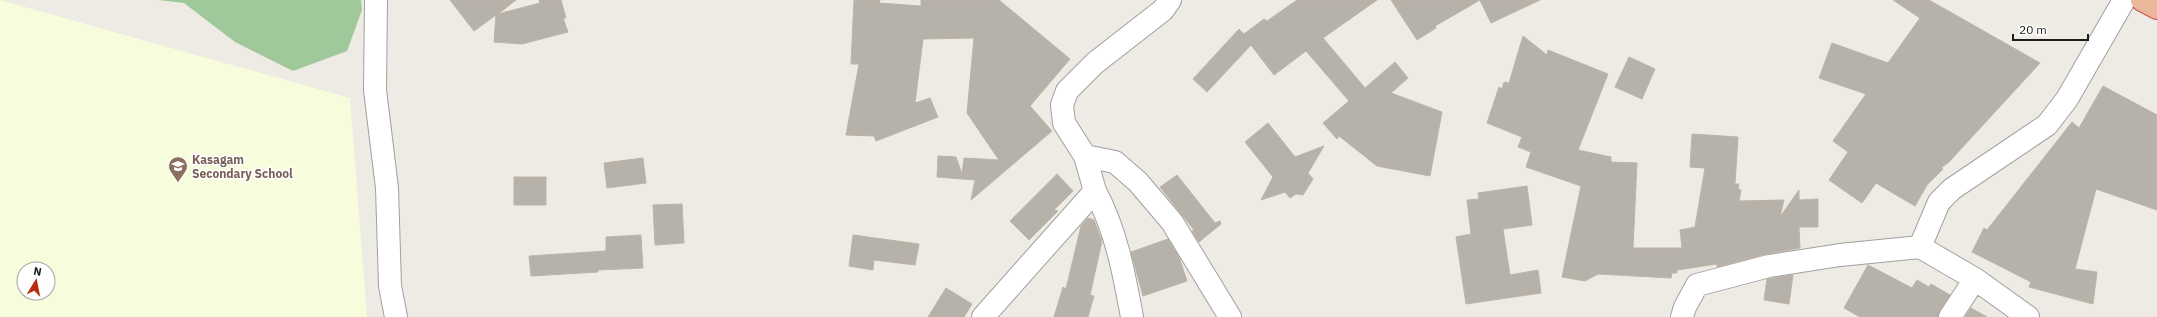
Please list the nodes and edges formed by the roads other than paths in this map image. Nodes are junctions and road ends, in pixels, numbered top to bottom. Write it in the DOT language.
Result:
graph roads {
  1 [pos="376,0"];
  2 [pos="1170,0"];
  3 [pos="2124,0"];
  4 [pos="2142,0"];
  5 [pos="2157,8"];
  6 [pos="1084,156"];
  7 [pos="1095,191"];
  8 [pos="1920,247"];
  9 [pos="1975,280"];
  10 [pos="396,317"];
  11 [pos="983,317"];
  12 [pos="1132,317"];
  13 [pos="1230,317"];
  14 [pos="1682,317"];
  15 [pos="1950,317"];
  16 [pos="2028,317"];
  1 -- 10 [label="street"];
  2 -- 6 [label="street"];
  3 -- 8 [label="street"];
  4 -- 5 [label="highway"];
  6 -- 7 [label="street"];
  6 -- 13 [label="street"];
  7 -- 11 [label="street"];
  7 -- 12 [label="street"];
  8 -- 9 [label="street"];
  8 -- 14 [label="street"];
  9 -- 15 [label="street"];
  9 -- 16 [label="street"];
}
